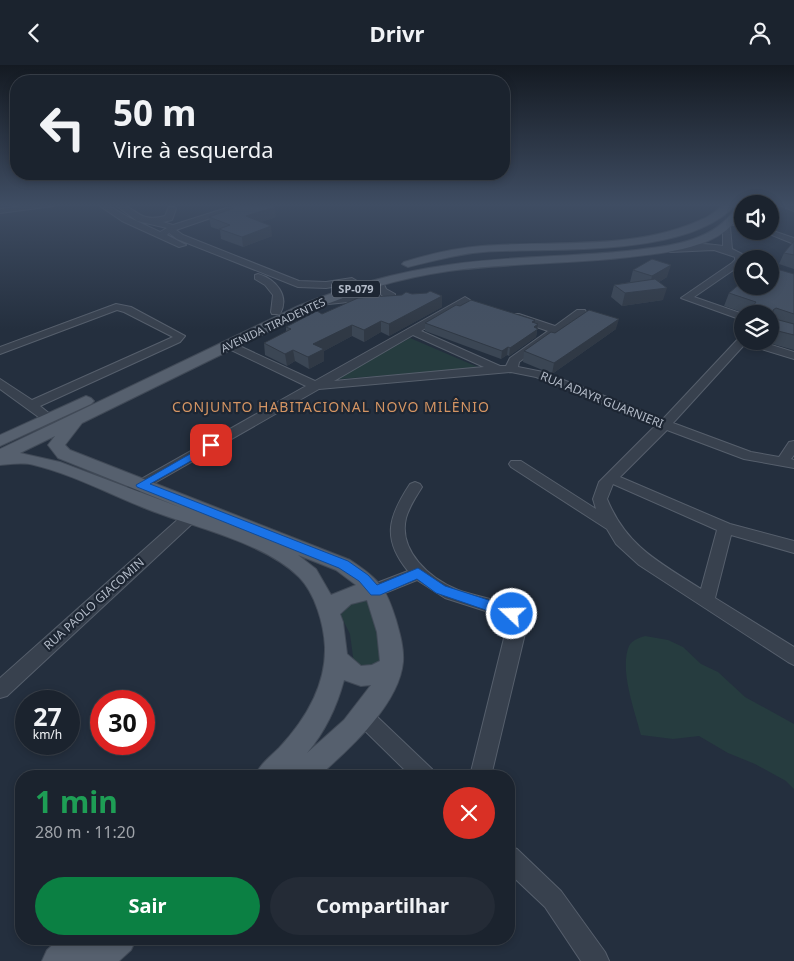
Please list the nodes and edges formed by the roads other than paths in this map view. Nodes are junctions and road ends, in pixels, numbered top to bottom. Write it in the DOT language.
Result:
graph roads {
  1 [pos="185,246"];
  2 [pos="199,246"];
  3 [pos="569,246"];
  4 [pos="677,246"];
  5 [pos="728,246"];
  6 [pos="511,248"];
  7 [pos="728,249"];
  8 [pos="661,250"];
  9 [pos="734,253"];
  10 [pos="515,263"];
  11 [pos="734,269"];
  12 [pos="271,279"];
  13 [pos="352,281"];
  14 [pos="379,281"];
  15 [pos="445,297"];
  16 [pos="465,300"];
  17 [pos="318,302"];
  18 [pos="479,304"];
  19 [pos="276,312"];
  20 [pos="581,312"];
  21 [pos="507,313"];
  22 [pos="734,314"];
  23 [pos="554,329"];
  24 [pos="413,331"];
  25 [pos="229,345"];
  26 [pos="735,350"];
  27 [pos="774,350"];
  28 [pos="0,351"];
  29 [pos="794,356"];
  30 [pos="505,369"];
  31 [pos="0,383"];
  32 [pos="315,386"];
  33 [pos="30,405"];
  34 [pos="49,418"];
  35 [pos="77,419"];
  36 [pos="664,425"];
  37 [pos="0,441"];
  38 [pos="56,445"];
  39 [pos="794,445"];
  40 [pos="0,456"];
  41 [pos="22,458"];
  42 [pos="0,460"];
  43 [pos="788,463"];
  44 [pos="516,464"];
  45 [pos="611,477"];
  46 [pos="415,487"];
  47 [pos="134,489"];
  48 [pos="189,518"];
  49 [pos="613,526"];
  50 [pos="725,528"];
  51 [pos="794,547"];
  52 [pos="418,573"];
  53 [pos="375,591"];
  54 [pos="706,601"];
  55 [pos="330,611"];
  56 [pos="768,640"];
  57 [pos="794,645"];
  58 [pos="794,657"];
  59 [pos="336,659"];
  60 [pos="390,667"];
  61 [pos="0,690"];
  62 [pos="363,716"];
  63 [pos="274,770"];
  64 [pos="307,770"];
  65 [pos="419,770"];
  66 [pos="483,770"];
  67 [pos="515,863"];
  68 [pos="76,945"];
  69 [pos="113,945"];
  70 [pos="58,961"];
  71 [pos="96,961"];
  72 [pos="596,961"];
  1 -- 12 [label="street"];
  2 -- 12 [label="street"];
  3 -- 6 [label="main road, AVENIDA TIRADENTES / SP-079"];
  4 -- 8 [label="main road, AVENIDA TIRADENTES / SP-079"];
  5 -- 7 [label="street"];
  6 -- 10 [label="main road"];
  6 -- 13 [label="main road, AVENIDA TIRADENTES / SP-079"];
  7 -- 8 [label="street"];
  7 -- 9 [label="street"];
  8 -- 10 [label="main road, AVENIDA TIRADENTES / SP-079"];
  10 -- 14 [label="main road, AVENIDA TIRADENTES / SP-079"];
  11 -- 22 [label="street"];
  12 -- 13 [label="street"];
  12 -- 19 [label="street"];
  13 -- 19 [label="main road, AVENIDA TIRADENTES / SP-079"];
  14 -- 17 [label="main road, AVENIDA TIRADENTES / SP-079"];
  14 -- 17 [label="street"];
  15 -- 16 [label="street"];
  16 -- 18 [label="street"];
  16 -- 24 [label="street"];
  17 -- 25 [label="main road, AVENIDA TIRADENTES / SP-079"];
  19 -- 34 [label="main road, AVENIDA TIRADENTES / SP-079"];
  20 -- 23 [label="street"];
  21 -- 23 [label="street"];
  23 -- 30 [label="street"];
  24 -- 30 [label="street"];
  24 -- 32 [label="street"];
  25 -- 32 [label="street"];
  25 -- 35 [label="main road, AVENIDA TIRADENTES / SP-079"];
  26 -- 36 [label="street"];
  27 -- 29 [label="street"];
  28 -- 33 [label="street"];
  30 -- 32 [label="street, RUA ADAYR GUARNIERI"];
  30 -- 36 [label="street, RUA ADAYR GUARNIERI"];
  31 -- 33 [label="street"];
  32 -- 47 [label="street"];
  33 -- 34 [label="street"];
  34 -- 37 [label="main road, AVENIDA TIRADENTES / SP-079"];
  35 -- 38 [label="main road"];
  35 -- 40 [label="main road, AVENIDA TIRADENTES / SP-079"];
  36 -- 43 [label="street, RUA ADAYR GUARNIERI"];
  36 -- 45 [label="street"];
  38 -- 41 [label="main road"];
  38 -- 47 [label="main road"];
  39 -- 43 [label="street"];
  41 -- 42 [label="main road"];
  41 -- 47 [label="main road"];
  44 -- 49 [label="street"];
  45 -- 49 [label="street"];
  45 -- 50 [label="street"];
  46 -- 52 [label="street"];
  47 -- 48 [label="main road"];
  47 -- 53 [label="main road"];
  48 -- 55 [label="main road"];
  48 -- 61 [label="street, RUA PAOLO GIACOMIN"];
  49 -- 54 [label="street"];
  50 -- 51 [label="street"];
  50 -- 54 [label="street"];
  52 -- 53 [label="street"];
  52 -- 66 [label="street"];
  53 -- 55 [label="main road"];
  53 -- 60 [label="main road"];
  54 -- 56 [label="street"];
  55 -- 59 [label="main road"];
  56 -- 57 [label="street"];
  56 -- 58 [label="street"];
  59 -- 60 [label="main road"];
  59 -- 63 [label="main road"];
  60 -- 62 [label="main road"];
  62 -- 64 [label="main road"];
  62 -- 65 [label="street"];
  67 -- 72 [label="street"];
  68 -- 70 [label="main road"];
  69 -- 71 [label="main road"];
}
